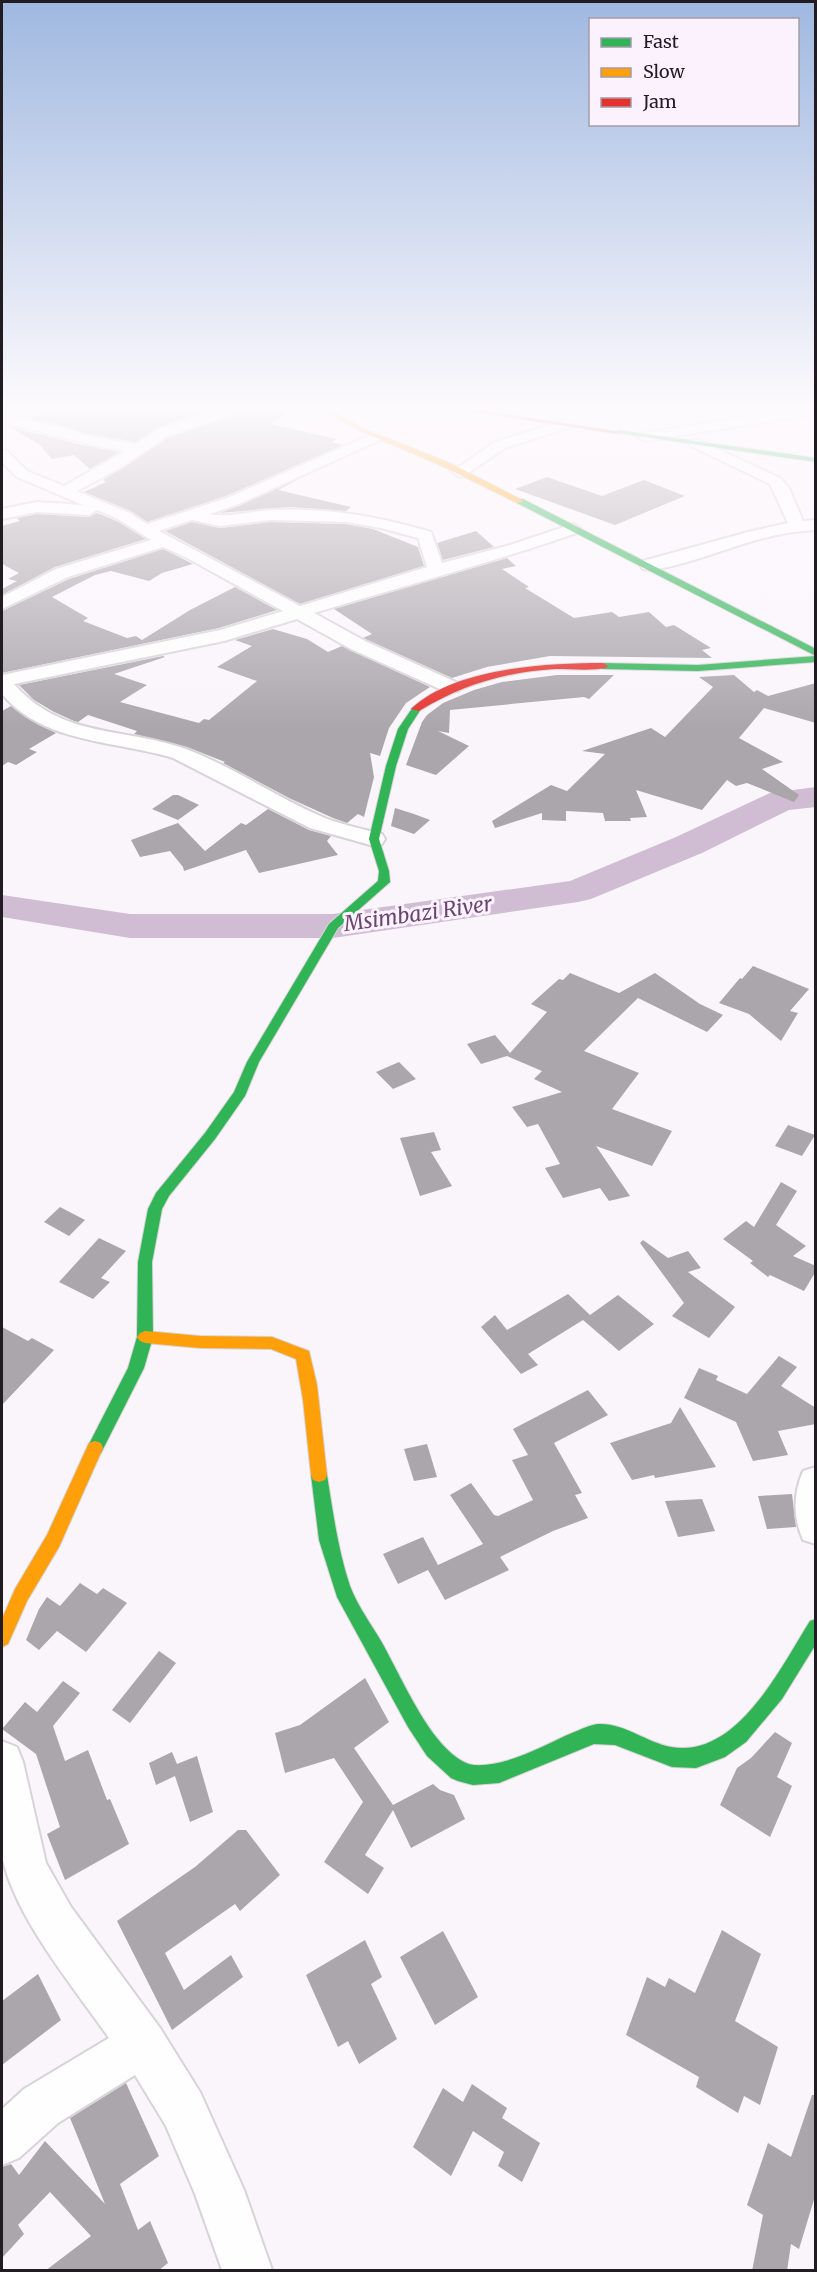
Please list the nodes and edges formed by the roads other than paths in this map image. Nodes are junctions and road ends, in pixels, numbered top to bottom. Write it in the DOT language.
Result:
graph roads {
  1 [pos="126,517"];
  2 [pos="186,517"];
  3 [pos="202,517"];
  4 [pos="260,517"];
  5 [pos="346,517"];
  6 [pos="549,517"];
  7 [pos="794,517"];
  8 [pos="797,525"];
  9 [pos="816,525"];
  10 [pos="147,529"];
  11 [pos="573,529"];
  12 [pos="164,541"];
  13 [pos="649,565"];
  14 [pos="436,570"];
  15 [pos="2,604"];
  16 [pos="301,612"];
  17 [pos="816,653"];
  18 [pos="816,658"];
  19 [pos="2,682"];
  20 [pos="451,687"];
  21 [pos="374,839"];
  22 [pos="145,1337"];
  23 [pos="816,1482"];
  24 [pos="816,1528"];
  25 [pos="816,1627"];
  26 [pos="2,1638"];
  27 [pos="2,1762"];
  28 [pos="143,2045"];
  29 [pos="2,2141"];
  30 [pos="247,2271"];
  1 -- 10 [label="street"];
  2 -- 10 [label="street"];
  3 -- 4 [label="street"];
  5 -- 14 [label="street"];
  6 -- 11 [label="street"];
  7 -- 8 [label="street"];
  8 -- 9 [label="street"];
  8 -- 13 [label="street"];
  10 -- 12 [label="street"];
  11 -- 13 [label="street"];
  11 -- 14 [label="street"];
  12 -- 15 [label="street"];
  12 -- 16 [label="street"];
  13 -- 17 [label="street"];
  14 -- 16 [label="street"];
  16 -- 19 [label="street"];
  16 -- 20 [label="street"];
  18 -- 20 [label="street"];
  19 -- 21 [label="street"];
  20 -- 21 [label="street"];
  21 -- 22 [label="street"];
  22 -- 25 [label="street"];
  22 -- 26 [label="street"];
  23 -- 24 [label="street"];
  27 -- 28 [label="street"];
  28 -- 29 [label="street"];
  28 -- 30 [label="street"];
}
